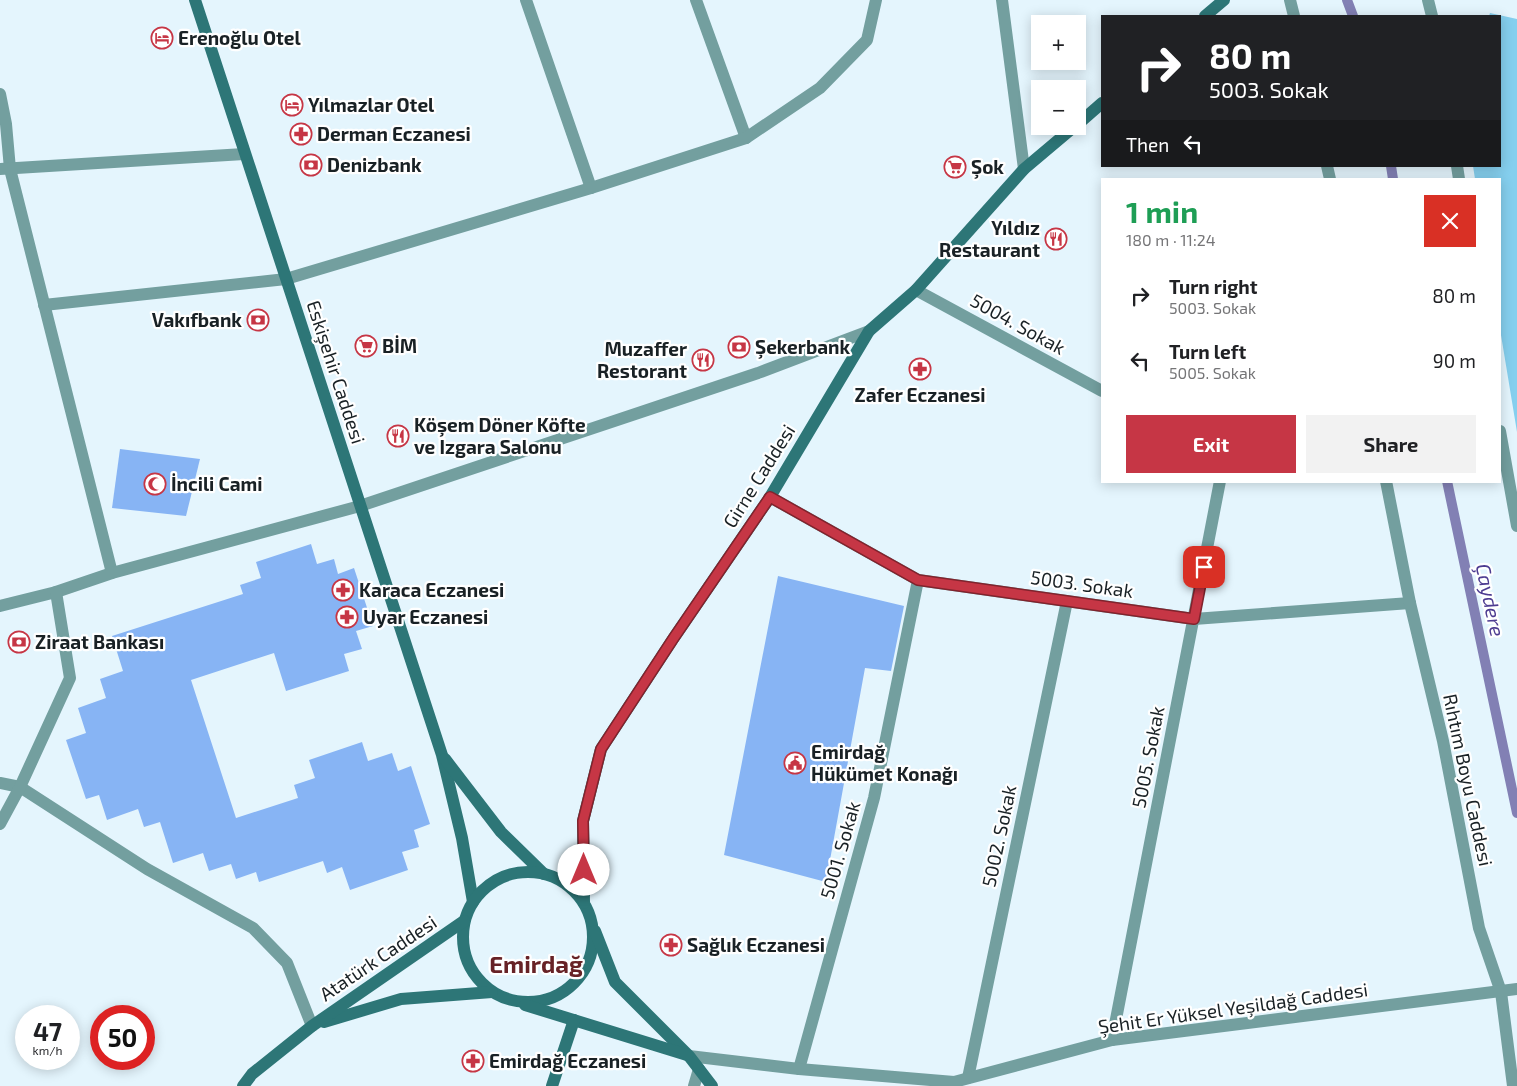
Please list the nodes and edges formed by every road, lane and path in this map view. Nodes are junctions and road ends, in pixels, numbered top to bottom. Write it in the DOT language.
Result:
graph roads {
  1 [pos="195,0"];
  2 [pos="526,0"];
  3 [pos="696,0"];
  4 [pos="876,0"];
  5 [pos="1002,0"];
  6 [pos="1224,0"];
  7 [pos="1290,0"];
  8 [pos="1428,0"];
  9 [pos="1206,15"];
  10 [pos="1294,15"];
  11 [pos="1432,15"];
  12 [pos="0,94"];
  13 [pos="1101,104"];
  14 [pos="1086,117"];
  15 [pos="1064,135"];
  16 [pos="746,138"];
  17 [pos="244,154"];
  18 [pos="5,169"];
  19 [pos="1024,169"];
  20 [pos="591,188"];
  21 [pos="286,279"];
  22 [pos="916,290"];
  23 [pos="44,305"];
  24 [pos="869,330"];
  25 [pos="1101,390"];
  26 [pos="1501,437"];
  27 [pos="1220,483"];
  28 [pos="1386,483"];
  29 [pos="770,497"];
  30 [pos="360,506"];
  31 [pos="1517,526"];
  32 [pos="112,573"];
  33 [pos="918,580"];
  34 [pos="56,592"];
  35 [pos="1067,601"];
  36 [pos="1410,604"];
  37 [pos="0,606"];
  38 [pos="1194,619"];
  39 [pos="442,755"];
  40 [pos="0,783"];
  41 [pos="20,787"];
  42 [pos="0,824"];
  43 [pos="544,874"];
  44 [pos="472,902"];
  45 [pos="584,903"];
  46 [pos="464,921"];
  47 [pos="592,924"];
  48 [pos="1517,989"];
  49 [pos="492,992"];
  50 [pos="1501,992"];
  51 [pos="512,1001"];
  52 [pos="574,1020"];
  53 [pos="312,1026"];
  54 [pos="1112,1040"];
  55 [pos="689,1056"];
  56 [pos="698,1069"];
  57 [pos="799,1069"];
  58 [pos="968,1078"];
  59 [pos="243,1086"];
  60 [pos="552,1086"];
  61 [pos="694,1086"];
  62 [pos="712,1086"];
  63 [pos="1513,1086"];
  1 -- 17 [label="main road, Eskişehir Caddesi"];
  2 -- 20 [label="street"];
  3 -- 16 [label="street"];
  4 -- 16 [label="street"];
  5 -- 19 [label="street"];
  6 -- 9 [label="main road"];
  7 -- 10 [label="street"];
  8 -- 11 [label="street"];
  12 -- 18 [label="street"];
  13 -- 14 [label="main road, Girne Caddesi"];
  15 -- 19 [label="main road, Girne Caddesi"];
  16 -- 20 [label="street"];
  17 -- 18 [label="street"];
  17 -- 21 [label="main road, Eskişehir Caddesi"];
  18 -- 23 [label="street"];
  19 -- 22 [label="main road, Girne Caddesi"];
  20 -- 21 [label="street"];
  21 -- 23 [label="street"];
  21 -- 30 [label="main road, Eskişehir Caddesi"];
  22 -- 24 [label="main road, Girne Caddesi"];
  22 -- 25 [label="street, 5004. Sokak"];
  23 -- 32 [label="street"];
  24 -- 29 [label="main road, Girne Caddesi"];
  24 -- 30 [label="street"];
  26 -- 31 [label="street"];
  27 -- 38 [label="street, 5005. Sokak"];
  28 -- 36 [label="street, Rıhtım Boyu Caddesi"];
  29 -- 33 [label="street, 5003. Sokak"];
  29 -- 45 [label="main road, Girne Caddesi"];
  30 -- 32 [label="street"];
  30 -- 39 [label="main road, Eskişehir Caddesi"];
  32 -- 34 [label="street"];
  33 -- 35 [label="street, 5003. Sokak"];
  33 -- 57 [label="street, 5001. Sokak"];
  34 -- 37 [label="street"];
  34 -- 41 [label="street"];
  35 -- 38 [label="street, 5003. Sokak"];
  35 -- 58 [label="street, 5002. Sokak"];
  36 -- 38 [label="street, 5003. Sokak"];
  36 -- 50 [label="street, Rıhtım Boyu Caddesi"];
  38 -- 54 [label="street, 5005. Sokak"];
  39 -- 43 [label="main road, Eskişehir Caddesi"];
  39 -- 44 [label="main road, Eskişehir Caddesi"];
  40 -- 41 [label="street"];
  41 -- 42 [label="street"];
  41 -- 53 [label="street"];
  43 -- 44 [label="main road"];
  43 -- 45 [label="main road"];
  44 -- 46 [label="main road"];
  45 -- 47 [label="main road"];
  46 -- 49 [label="main road"];
  46 -- 53 [label="main road, Atatürk Caddesi"];
  47 -- 51 [label="main road"];
  47 -- 55 [label="main road"];
  48 -- 50 [label="street, Şehit Er Yüksel Yeşildağ Caddesi"];
  49 -- 51 [label="main road"];
  49 -- 53 [label="main road, Atatürk Caddesi"];
  50 -- 54 [label="street, Şehit Er Yüksel Yeşildağ Caddesi"];
  50 -- 63 [label="street, Rıhtım Boyu Caddesi"];
  51 -- 52 [label="main road"];
  52 -- 55 [label="main road"];
  52 -- 60 [label="main road"];
  53 -- 59 [label="main road, Atatürk Caddesi"];
  54 -- 58 [label="street, Şehit Er Yüksel Yeşildağ Caddesi"];
  55 -- 56 [label="main road"];
  55 -- 57 [label="street, Şehit Er Yüksel Yeşildağ Caddesi"];
  56 -- 61 [label="street"];
  56 -- 62 [label="main road"];
  57 -- 58 [label="street, Şehit Er Yüksel Yeşildağ Caddesi"];
}
